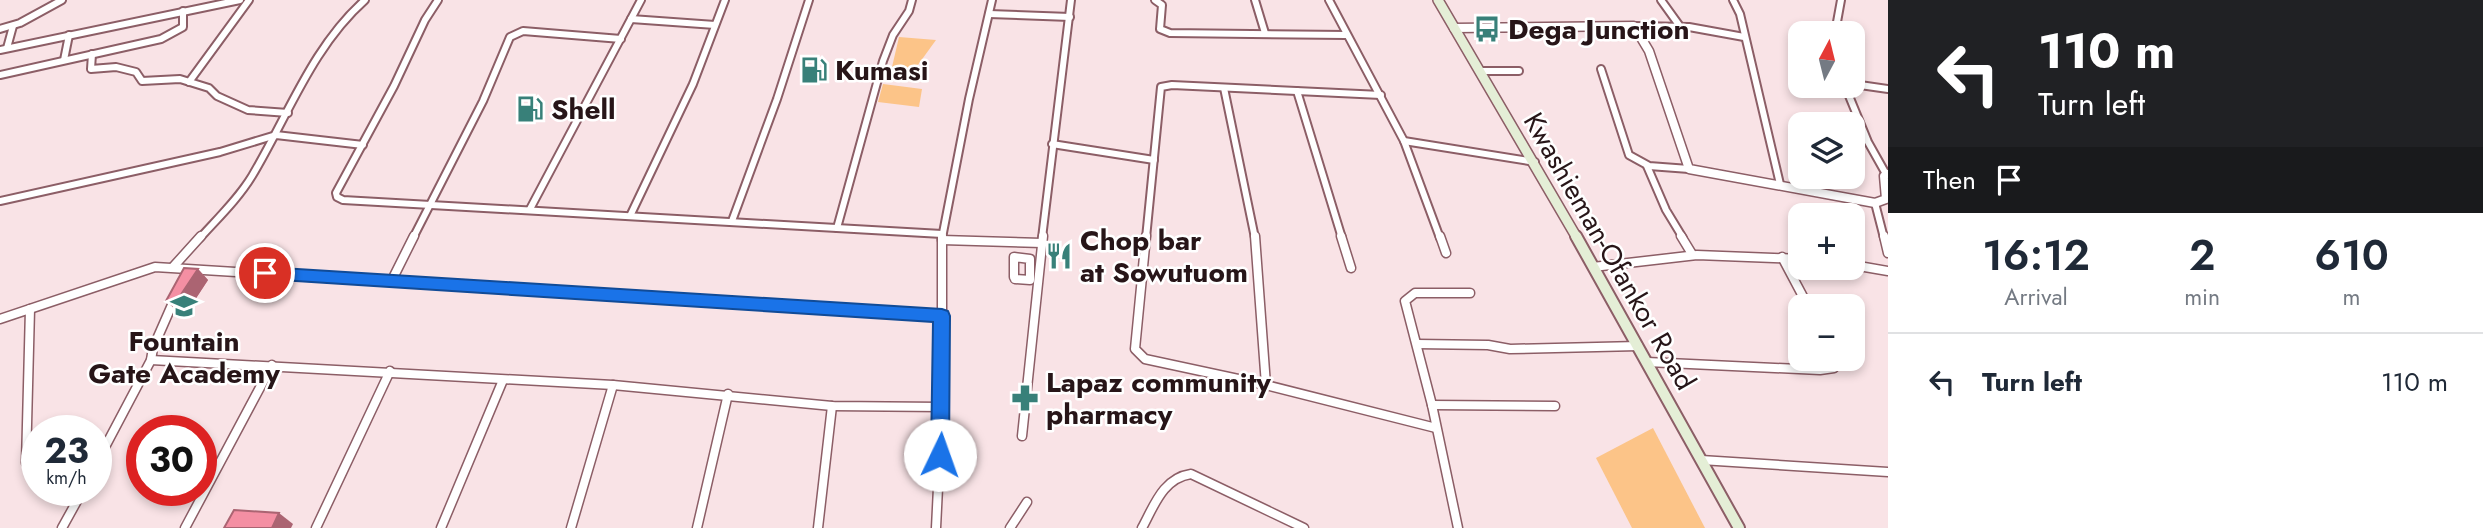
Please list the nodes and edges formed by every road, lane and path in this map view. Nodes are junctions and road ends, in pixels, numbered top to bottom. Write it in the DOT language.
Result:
graph roads {
  1 [pos="62,0"];
  2 [pos="240,0"];
  3 [pos="249,0"];
  4 [pos="365,0"];
  5 [pos="439,0"];
  6 [pos="641,0"];
  7 [pos="725,0"];
  8 [pos="809,0"];
  9 [pos="912,0"];
  10 [pos="992,0"];
  11 [pos="1072,0"];
  12 [pos="1155,0"];
  13 [pos="1255,0"];
  14 [pos="1329,0"];
  15 [pos="1438,0"];
  16 [pos="1661,0"];
  17 [pos="1732,0"];
  18 [pos="1841,0"];
  19 [pos="183,11"];
  20 [pos="989,15"];
  21 [pos="1070,17"];
  22 [pos="631,19"];
  23 [pos="1837,21"];
  24 [pos="715,25"];
  25 [pos="1679,25"];
  26 [pos="13,26"];
  27 [pos="1634,26"];
  28 [pos="1454,28"];
  29 [pos="0,29"];
  30 [pos="1265,33"];
  31 [pos="69,35"];
  32 [pos="1346,35"];
  33 [pos="1744,37"];
  34 [pos="621,39"];
  35 [pos="4,49"];
  36 [pos="92,54"];
  37 [pos="64,60"];
  38 [pos="1601,69"];
  39 [pos="1480,71"];
  40 [pos="1519,71"];
  41 [pos="0,75"];
  42 [pos="188,82"];
  43 [pos="1866,86"];
  44 [pos="1224,88"];
  45 [pos="1888,89"];
  46 [pos="1297,91"];
  47 [pos="1381,95"];
  48 [pos="1851,98"];
  49 [pos="288,113"];
  50 [pos="276,135"];
  51 [pos="1404,141"];
  52 [pos="1052,144"];
  53 [pos="363,145"];
  54 [pos="1154,160"];
  55 [pos="1535,162"];
  56 [pos="1647,166"];
  57 [pos="1689,169"];
  58 [pos="1887,174"];
  59 [pos="1780,184"];
  60 [pos="0,201"];
  61 [pos="1875,203"];
  62 [pos="429,205"];
  63 [pos="530,209"];
  64 [pos="631,214"];
  65 [pos="733,221"];
  66 [pos="837,228"];
  67 [pos="942,237"];
  68 [pos="1042,243"];
  69 [pos="1446,253"];
  70 [pos="1888,253"];
  71 [pos="1692,254"];
  72 [pos="1782,257"];
  73 [pos="1788,257"];
  74 [pos="173,267"];
  75 [pos="189,267"];
  76 [pos="1593,267"];
  77 [pos="1865,267"];
  78 [pos="1351,268"];
  79 [pos="1888,271"];
  80 [pos="184,279"];
  81 [pos="391,282"];
  82 [pos="179,290"];
  83 [pos="1470,293"];
  84 [pos="1802,294"];
  85 [pos="30,309"];
  86 [pos="942,316"];
  87 [pos="0,319"];
  88 [pos="1417,344"];
  89 [pos="1639,346"];
  90 [pos="151,360"];
  91 [pos="1647,362"];
  92 [pos="272,365"];
  93 [pos="1788,369"];
  94 [pos="390,371"];
  95 [pos="503,380"];
  96 [pos="612,385"];
  97 [pos="1266,385"];
  98 [pos="728,394"];
  99 [pos="1432,405"];
  100 [pos="832,406"];
  101 [pos="1555,406"];
  102 [pos="942,407"];
  103 [pos="27,415"];
  104 [pos="1436,428"];
  105 [pos="112,434"];
  106 [pos="1022,436"];
  107 [pos="1701,460"];
  108 [pos="1888,472"];
  109 [pos="1027,502"];
  110 [pos="74,506"];
  111 [pos="62,528"];
  112 [pos="185,528"];
  113 [pos="316,528"];
  114 [pos="441,528"];
  115 [pos="571,528"];
  116 [pos="697,528"];
  117 [pos="818,528"];
  118 [pos="936,528"];
  119 [pos="1010,528"];
  120 [pos="1142,528"];
  121 [pos="1301,528"];
  122 [pos="1458,528"];
  123 [pos="1739,528"];
  1 -- 26 [label="street"];
  2 -- 19 [label="street"];
  3 -- 42 [label="street"];
  4 -- 49 [label="street"];
  5 -- 53 [label="street"];
  6 -- 22 [label="street"];
  7 -- 24 [label="street"];
  8 -- 65 [label="street"];
  9 -- 66 [label="street"];
  10 -- 20 [label="street"];
  11 -- 21 [label="street"];
  12 -- 30 [label="street"];
  13 -- 30 [label="street"];
  14 -- 32 [label="street"];
  15 -- 28 [label="main road, Kwashieman-Ofankor Road"];
  16 -- 25 [label="street"];
  17 -- 33 [label="street"];
  18 -- 23 [label="street"];
  19 -- 31 [label="street"];
  19 -- 36 [label="street"];
  20 -- 21 [label="street"];
  20 -- 67 [label="street"];
  21 -- 52 [label="street"];
  22 -- 24 [label="street"];
  22 -- 34 [label="street"];
  24 -- 64 [label="street"];
  25 -- 27 [label="street"];
  25 -- 33 [label="street"];
  26 -- 29 [label="street"];
  26 -- 35 [label="street"];
  27 -- 28 [label="street"];
  27 -- 57 [label="street"];
  28 -- 39 [label="main road, Kwashieman-Ofankor Road"];
  30 -- 32 [label="street"];
  31 -- 35 [label="street"];
  31 -- 37 [label="street"];
  32 -- 47 [label="street"];
  33 -- 59 [label="street"];
  34 -- 62 [label="street"];
  34 -- 63 [label="street"];
  36 -- 37 [label="street"];
  36 -- 42 [label="street"];
  37 -- 41 [label="street"];
  38 -- 56 [label="street"];
  39 -- 40 [label="street"];
  39 -- 55 [label="main road, Kwashieman-Ofankor Road"];
  42 -- 49 [label="street"];
  43 -- 45 [label="street"];
  44 -- 46 [label="street"];
  44 -- 54 [label="street"];
  44 -- 97 [label="street"];
  46 -- 47 [label="street"];
  46 -- 78 [label="street"];
  47 -- 51 [label="street"];
  48 -- 58 [label="street"];
  49 -- 50 [label="street"];
  50 -- 53 [label="street"];
  50 -- 60 [label="street"];
  50 -- 74 [label="street"];
  51 -- 55 [label="street"];
  51 -- 69 [label="street"];
  52 -- 54 [label="street"];
  52 -- 68 [label="street"];
  53 -- 62 [label="street"];
  54 -- 97 [label="street"];
  55 -- 76 [label="main road, Kwashieman-Ofankor Road"];
  56 -- 57 [label="street"];
  56 -- 71 [label="street"];
  57 -- 59 [label="street"];
  58 -- 61 [label="street"];
  59 -- 61 [label="street"];
  61 -- 70 [label="street"];
  62 -- 63 [label="street"];
  62 -- 81 [label="street"];
  63 -- 64 [label="street"];
  64 -- 65 [label="street"];
  65 -- 66 [label="street"];
  66 -- 67 [label="street"];
  67 -- 68 [label="street"];
  67 -- 86 [label="street"];
  68 -- 106 [label="street"];
  71 -- 72 [label="street"];
  71 -- 76 [label="street"];
  72 -- 73 [label="street"];
  72 -- 84 [label="street"];
  74 -- 75 [label="street"];
  74 -- 85 [label="street"];
  75 -- 80 [label="street"];
  75 -- 81 [label="street"];
  76 -- 89 [label="main road, Kwashieman-Ofankor Road"];
  77 -- 79 [label="street"];
  81 -- 86 [label="street"];
  82 -- 90 [label="street"];
  83 -- 88 [label="street"];
  85 -- 87 [label="street"];
  85 -- 103 [label="street"];
  86 -- 102 [label="street"];
  88 -- 89 [label="street"];
  88 -- 99 [label="street"];
  89 -- 91 [label="main road, Kwashieman-Ofankor Road"];
  90 -- 92 [label="street"];
  90 -- 105 [label="street"];
  91 -- 93 [label="street"];
  91 -- 107 [label="main road, Kwashieman-Ofankor Road"];
  92 -- 94 [label="street"];
  92 -- 112 [label="street"];
  94 -- 95 [label="street"];
  94 -- 113 [label="street"];
  95 -- 96 [label="street"];
  95 -- 114 [label="street"];
  96 -- 98 [label="street"];
  96 -- 115 [label="street"];
  97 -- 104 [label="street"];
  98 -- 100 [label="street"];
  98 -- 116 [label="street"];
  99 -- 101 [label="street"];
  99 -- 104 [label="street"];
  100 -- 102 [label="street"];
  100 -- 117 [label="street"];
  102 -- 118 [label="street"];
  104 -- 122 [label="street"];
  107 -- 108 [label="street"];
  107 -- 123 [label="main road, Kwashieman-Ofankor Road"];
  109 -- 119 [label="street"];
  110 -- 111 [label="street"];
  120 -- 121 [label="street"];
}
